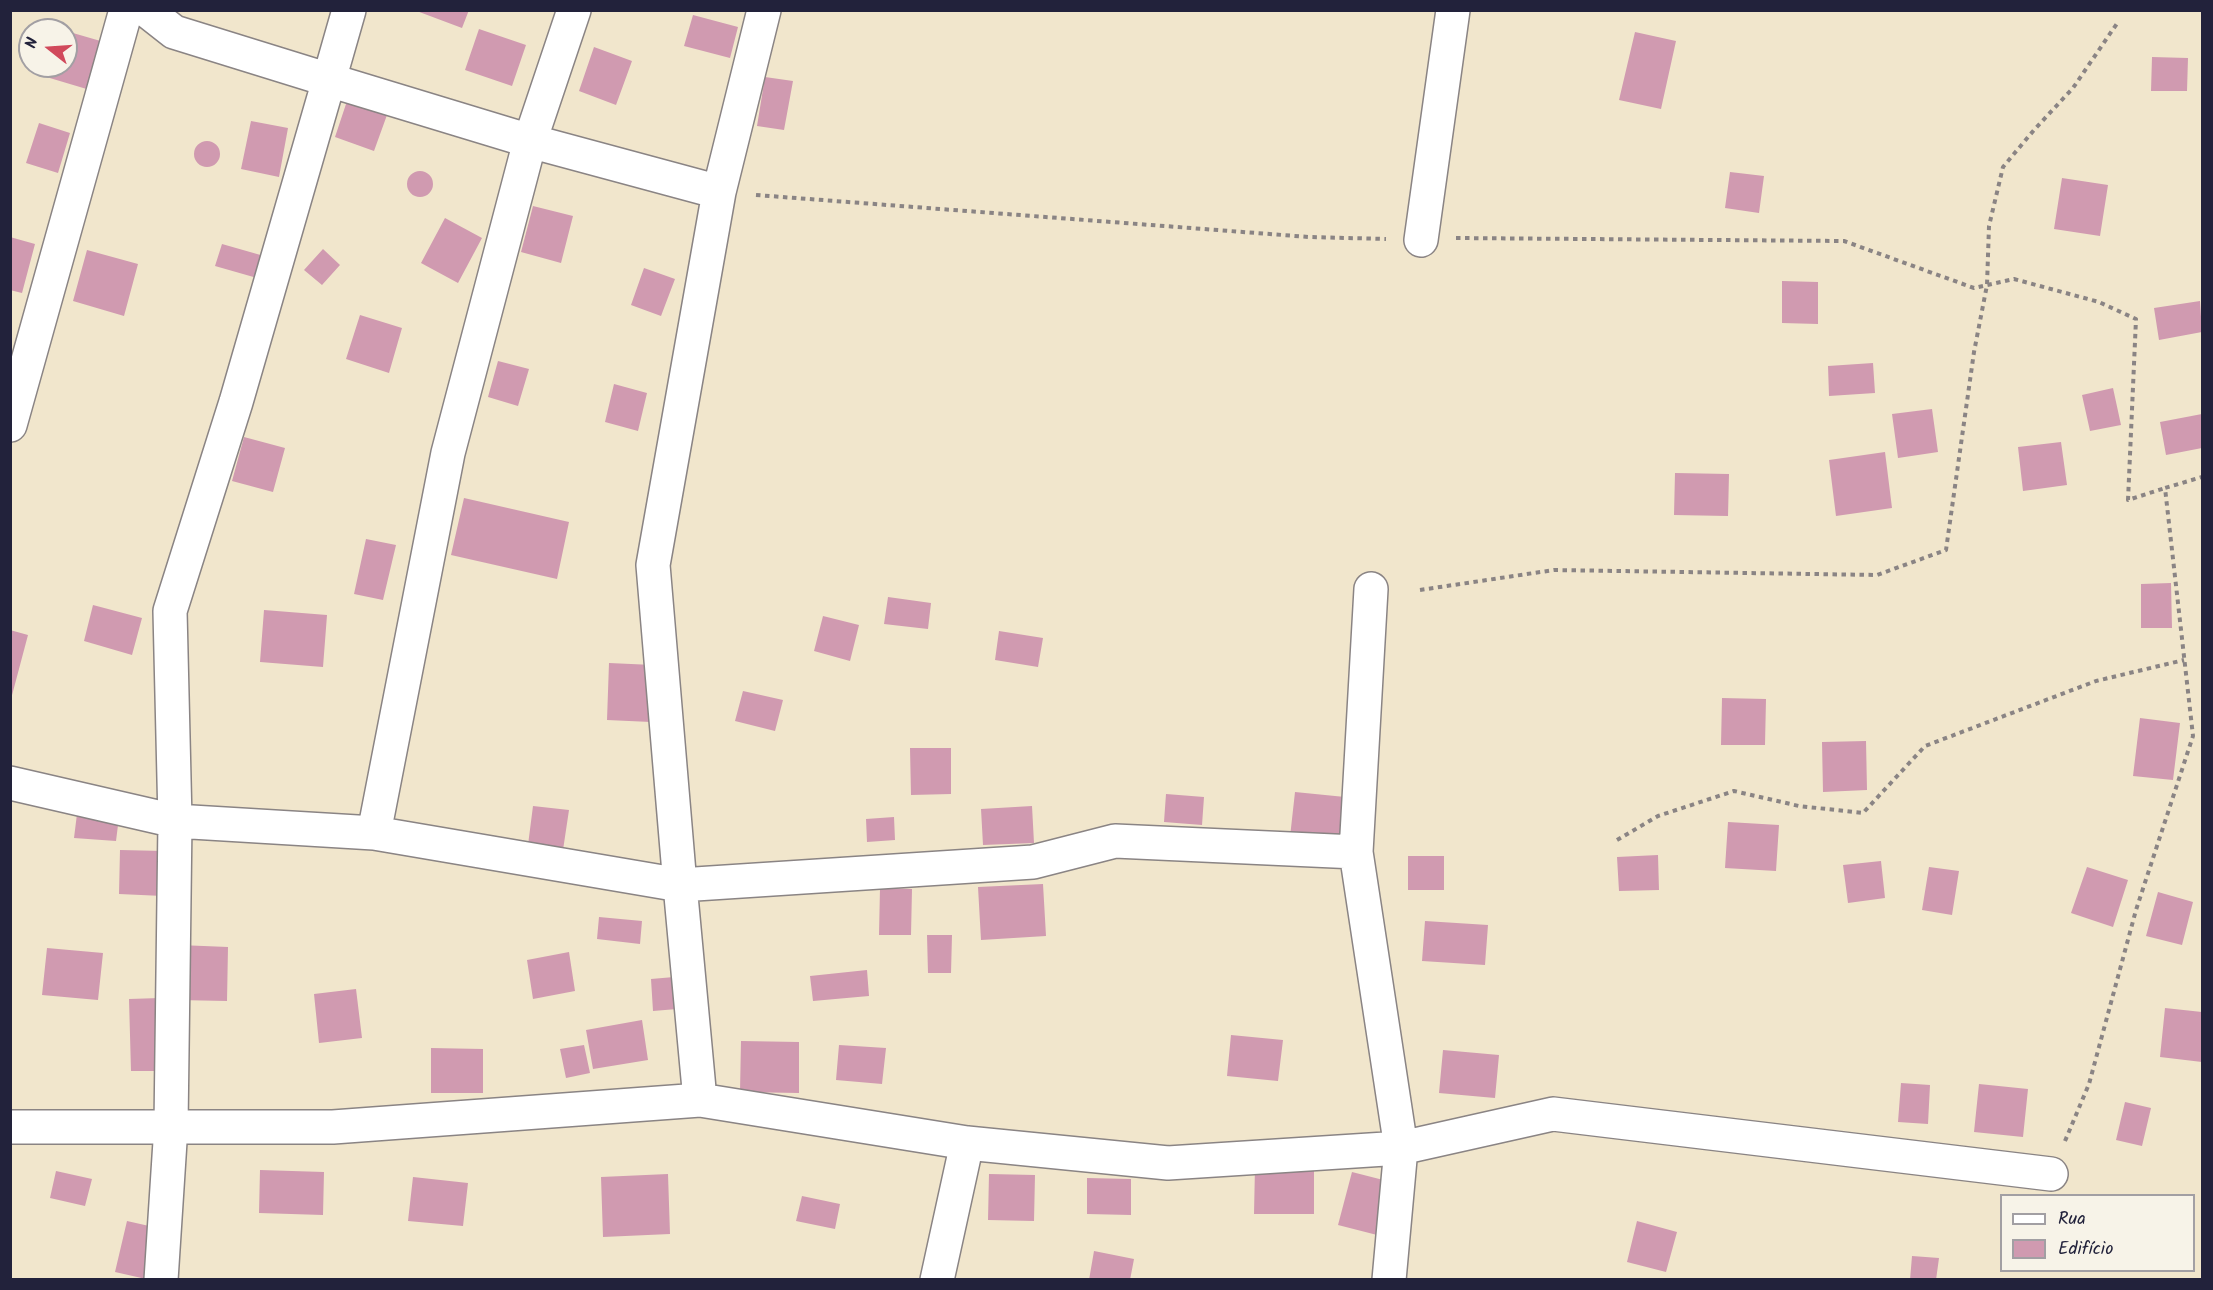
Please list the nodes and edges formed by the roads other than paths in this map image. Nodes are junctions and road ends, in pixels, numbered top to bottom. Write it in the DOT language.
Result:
graph roads {
  1 [pos="126,10"];
  2 [pos="146,10"];
  3 [pos="349,10"];
  4 [pos="574,10"];
  5 [pos="764,10"];
  6 [pos="1453,10"];
  7 [pos="329,80"];
  8 [pos="531,141"];
  9 [pos="719,192"];
  10 [pos="1421,240"];
  11 [pos="10,425"];
  12 [pos="1371,589"];
  13 [pos="10,783"];
  14 [pos="175,821"];
  15 [pos="374,833"];
  16 [pos="1356,852"];
  17 [pos="680,885"];
  18 [pos="700,1100"];
  19 [pos="171,1126"];
  20 [pos="10,1127"];
  21 [pos="967,1143"];
  22 [pos="1401,1148"];
  23 [pos="2051,1174"];
  24 [pos="161,1280"];
  25 [pos="937,1280"];
  26 [pos="1389,1280"];
  1 -- 11 [label="street"];
  2 -- 7 [label="street"];
  3 -- 7 [label="street"];
  4 -- 8 [label="street"];
  5 -- 9 [label="street"];
  6 -- 10 [label="street"];
  7 -- 8 [label="street"];
  7 -- 14 [label="street"];
  8 -- 9 [label="street"];
  8 -- 15 [label="street"];
  9 -- 17 [label="street"];
  12 -- 16 [label="street"];
  13 -- 14 [label="street"];
  14 -- 15 [label="street"];
  14 -- 19 [label="street"];
  15 -- 17 [label="street"];
  16 -- 17 [label="street"];
  16 -- 22 [label="street"];
  17 -- 18 [label="street"];
  18 -- 19 [label="street"];
  18 -- 21 [label="street"];
  19 -- 20 [label="street"];
  19 -- 24 [label="street"];
  21 -- 22 [label="street"];
  21 -- 25 [label="street"];
  22 -- 23 [label="street"];
  22 -- 26 [label="street"];
}
